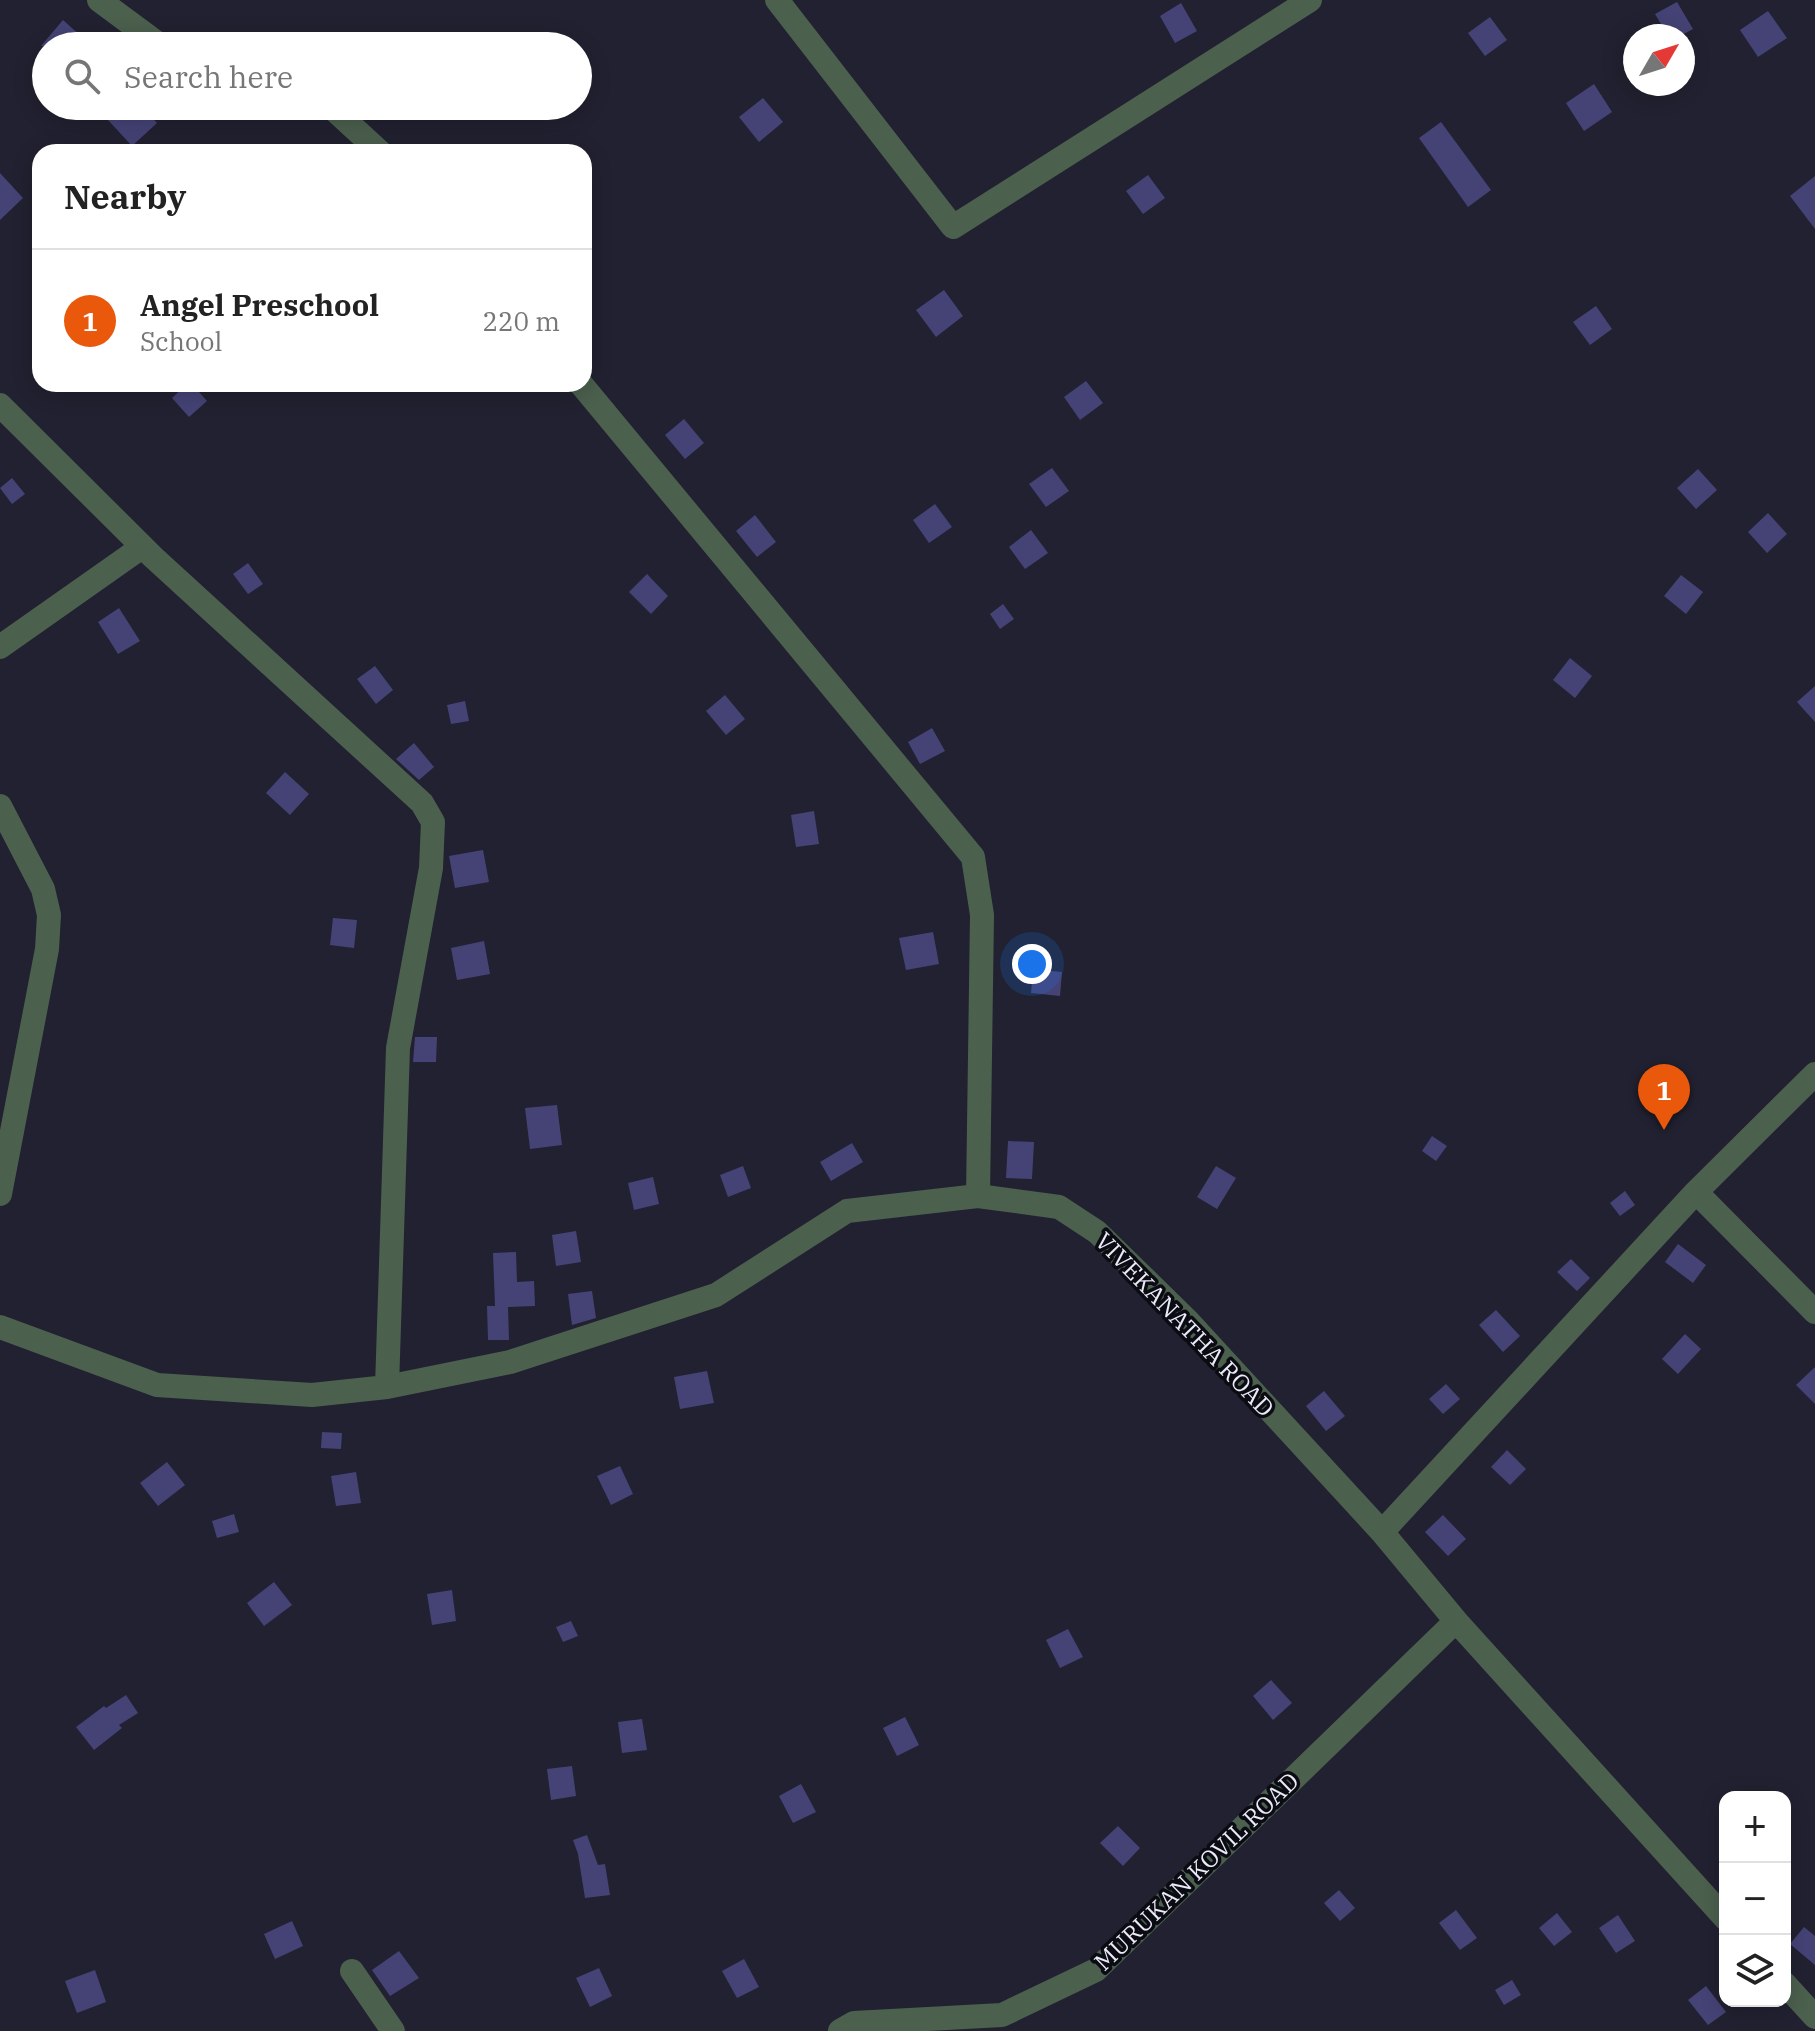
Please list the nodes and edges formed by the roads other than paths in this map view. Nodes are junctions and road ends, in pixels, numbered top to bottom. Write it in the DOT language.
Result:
graph roads {
  1 [pos="99,0"];
  2 [pos="777,0"];
  3 [pos="1310,0"];
  4 [pos="142,32"];
  5 [pos="345,120"];
  6 [pos="371,144"];
  7 [pos="588,392"];
  8 [pos="0,405"];
  9 [pos="142,547"];
  10 [pos="0,647"];
  11 [pos="0,806"];
  12 [pos="1815,1074"];
  13 [pos="1696,1192"];
  14 [pos="0,1194"];
  15 [pos="978,1196"];
  16 [pos="1815,1312"];
  17 [pos="0,1327"];
  18 [pos="387,1387"];
  19 [pos="1382,1532"];
  20 [pos="1456,1621"];
  21 [pos="1719,1911"];
  22 [pos="352,1971"];
  23 [pos="1791,1991"];
  24 [pos="1815,2017"];
  25 [pos="393,2031"];
  26 [pos="840,2031"];
  1 -- 4 [label="street"];
  2 -- 3 [label="street"];
  5 -- 6 [label="street"];
  7 -- 15 [label="street"];
  8 -- 9 [label="street"];
  9 -- 10 [label="street"];
  9 -- 18 [label="street"];
  11 -- 14 [label="street"];
  12 -- 13 [label="street"];
  13 -- 16 [label="street"];
  13 -- 19 [label="street"];
  15 -- 18 [label="street, VIVEKANATHA ROAD"];
  15 -- 19 [label="street, VIVEKANATHA ROAD"];
  17 -- 18 [label="street, VIVEKANATHA ROAD"];
  19 -- 20 [label="street, VIVEKANATHA ROAD"];
  20 -- 21 [label="street, VIVEKANATHA ROAD"];
  20 -- 26 [label="street, MURUKAN KOVIL ROAD"];
  22 -- 25 [label="street"];
  23 -- 24 [label="street"];
}
